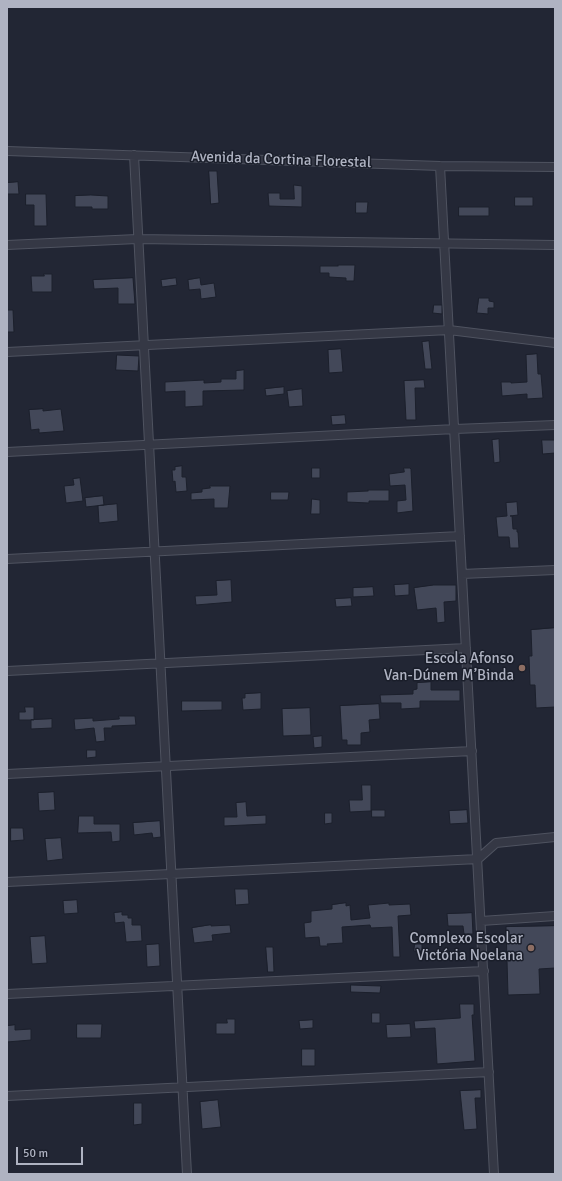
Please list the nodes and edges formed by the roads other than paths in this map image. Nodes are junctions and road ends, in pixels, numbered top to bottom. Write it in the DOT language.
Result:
graph roads {
  1 [pos="7,151"];
  2 [pos="134,155"];
  3 [pos="440,166"];
  4 [pos="555,167"];
  5 [pos="137,239"];
  6 [pos="445,244"];
  7 [pos="7,246"];
  8 [pos="555,246"];
  9 [pos="449,330"];
  10 [pos="555,343"];
  11 [pos="144,346"];
  12 [pos="7,352"];
  13 [pos="555,426"];
  14 [pos="454,429"];
  15 [pos="149,445"];
  16 [pos="7,452"];
  17 [pos="460,536"];
  18 [pos="154,552"];
  19 [pos="7,559"];
  20 [pos="555,570"];
  21 [pos="462,574"];
  22 [pos="466,648"];
  23 [pos="160,663"];
  24 [pos="7,670"];
  25 [pos="472,751"];
  26 [pos="166,766"];
  27 [pos="7,774"];
  28 [pos="555,837"];
  29 [pos="478,859"];
  30 [pos="171,874"];
  31 [pos="7,882"];
  32 [pos="555,916"];
  33 [pos="481,921"];
  34 [pos="484,971"];
  35 [pos="177,986"];
  36 [pos="7,994"];
  37 [pos="489,1072"];
  38 [pos="182,1087"];
  39 [pos="7,1096"];
  40 [pos="187,1174"];
  41 [pos="494,1174"];
  1 -- 2 [label="street, Avenida da Cortina Florestal"];
  2 -- 3 [label="street, Avenida da Cortina Florestal"];
  2 -- 5 [label="street"];
  3 -- 4 [label="street, Avenida da Cortina Florestal"];
  3 -- 6 [label="street"];
  5 -- 6 [label="street"];
  5 -- 7 [label="street"];
  5 -- 11 [label="street"];
  6 -- 8 [label="street"];
  6 -- 9 [label="street"];
  9 -- 10 [label="street"];
  9 -- 11 [label="street"];
  9 -- 14 [label="street"];
  11 -- 12 [label="street"];
  11 -- 15 [label="street"];
  13 -- 14 [label="street"];
  14 -- 15 [label="street"];
  14 -- 17 [label="street"];
  15 -- 16 [label="street"];
  15 -- 18 [label="street"];
  17 -- 18 [label="street"];
  17 -- 21 [label="street"];
  18 -- 19 [label="street"];
  18 -- 23 [label="street"];
  20 -- 21 [label="street"];
  21 -- 22 [label="street"];
  22 -- 23 [label="street"];
  22 -- 25 [label="street"];
  23 -- 24 [label="street"];
  23 -- 26 [label="street"];
  25 -- 26 [label="street"];
  25 -- 29 [label="street"];
  26 -- 27 [label="street"];
  26 -- 30 [label="street"];
  28 -- 29 [label="street"];
  29 -- 30 [label="street"];
  29 -- 33 [label="street"];
  30 -- 31 [label="street"];
  30 -- 35 [label="street"];
  32 -- 33 [label="street"];
  33 -- 34 [label="street"];
  34 -- 35 [label="street"];
  34 -- 37 [label="street"];
  35 -- 36 [label="street"];
  35 -- 38 [label="street"];
  37 -- 38 [label="street"];
  37 -- 41 [label="street"];
  38 -- 39 [label="street"];
  38 -- 40 [label="street"];
}
